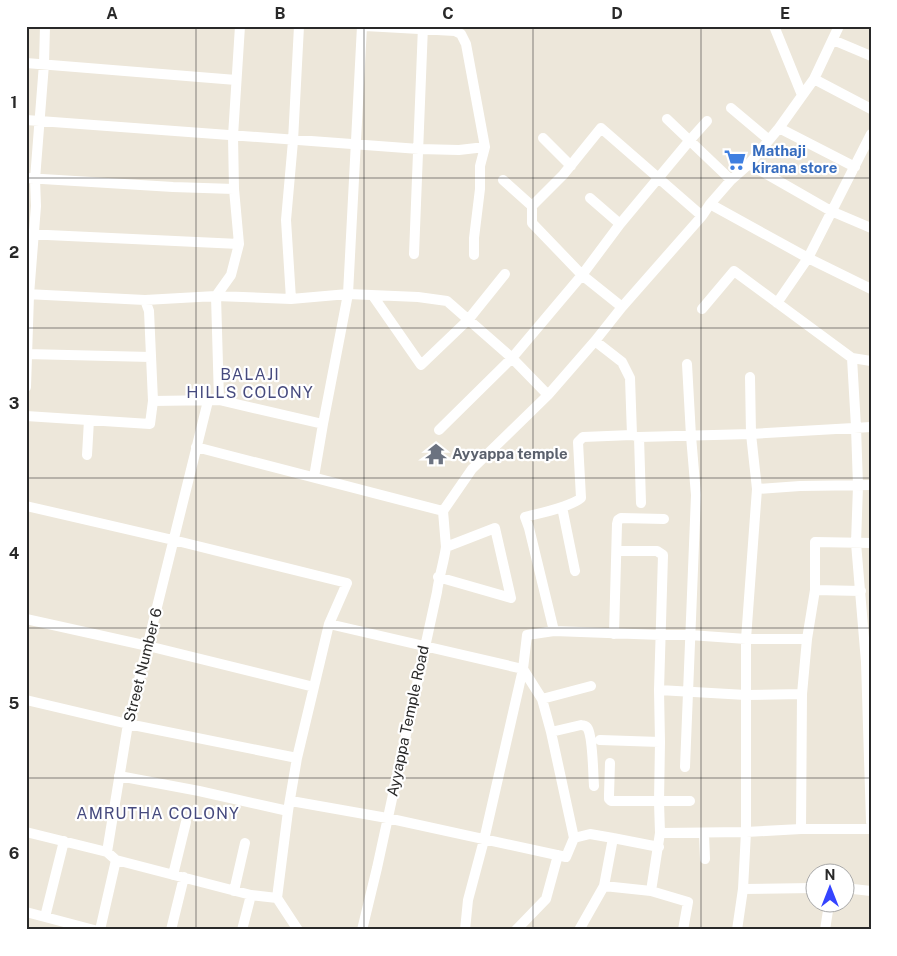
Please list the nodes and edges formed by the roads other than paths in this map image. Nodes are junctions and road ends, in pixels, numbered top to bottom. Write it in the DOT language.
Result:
graph roads {
  1 [pos="44,26"];
  2 [pos="240,26"];
  3 [pos="299,26"];
  4 [pos="364,26"];
  5 [pos="774,26"];
  6 [pos="839,26"];
  7 [pos="422,28"];
  8 [pos="833,40"];
  9 [pos="871,56"];
  10 [pos="26,63"];
  11 [pos="44,64"];
  12 [pos="814,79"];
  13 [pos="236,80"];
  14 [pos="802,96"];
  15 [pos="731,108"];
  16 [pos="871,109"];
  17 [pos="667,119"];
  18 [pos="26,120"];
  19 [pos="40,120"];
  20 [pos="707,120"];
  21 [pos="779,128"];
  22 [pos="871,134"];
  23 [pos="233,136"];
  24 [pos="543,138"];
  25 [pos="690,140"];
  26 [pos="770,140"];
  27 [pos="293,141"];
  28 [pos="356,145"];
  29 [pos="485,147"];
  30 [pos="418,149"];
  31 [pos="749,164"];
  32 [pos="570,166"];
  33 [pos="855,167"];
  34 [pos="31,178"];
  35 [pos="659,178"];
  36 [pos="503,180"];
  37 [pos="732,180"];
  38 [pos="234,189"];
  39 [pos="590,198"];
  40 [pos="710,204"];
  41 [pos="532,206"];
  42 [pos="831,211"];
  43 [pos="702,216"];
  44 [pos="620,224"];
  45 [pos="871,228"];
  46 [pos="30,234"];
  47 [pos="239,244"];
  48 [pos="414,254"];
  49 [pos="474,255"];
  50 [pos="808,258"];
  51 [pos="505,274"];
  52 [pos="582,275"];
  53 [pos="871,289"];
  54 [pos="28,294"];
  55 [pos="348,294"];
  56 [pos="216,296"];
  57 [pos="373,296"];
  58 [pos="291,299"];
  59 [pos="145,300"];
  60 [pos="777,303"];
  61 [pos="622,307"];
  62 [pos="702,309"];
  63 [pos="468,320"];
  64 [pos="595,341"];
  65 [pos="27,354"];
  66 [pos="151,358"];
  67 [pos="512,358"];
  68 [pos="852,358"];
  69 [pos="871,361"];
  70 [pos="687,364"];
  71 [pos="750,377"];
  72 [pos="26,387"];
  73 [pos="548,395"];
  74 [pos="154,401"];
  75 [pos="213,401"];
  76 [pos="26,416"];
  77 [pos="89,420"];
  78 [pos="323,424"];
  79 [pos="856,427"];
  80 [pos="871,427"];
  81 [pos="439,430"];
  82 [pos="751,434"];
  83 [pos="636,436"];
  84 [pos="691,436"];
  85 [pos="196,447"];
  86 [pos="87,455"];
  87 [pos="314,477"];
  88 [pos="858,486"];
  89 [pos="871,486"];
  90 [pos="757,489"];
  91 [pos="641,503"];
  92 [pos="26,506"];
  93 [pos="562,507"];
  94 [pos="443,511"];
  95 [pos="664,519"];
  96 [pos="173,540"];
  97 [pos="871,542"];
  98 [pos="856,543"];
  99 [pos="446,547"];
  100 [pos="617,551"];
  101 [pos="575,571"];
  102 [pos="438,578"];
  103 [pos="815,590"];
  104 [pos="861,591"];
  105 [pos="26,619"];
  106 [pos="329,624"];
  107 [pos="554,631"];
  108 [pos="614,634"];
  109 [pos="661,635"];
  110 [pos="690,635"];
  111 [pos="746,639"];
  112 [pos="807,639"];
  113 [pos="148,646"];
  114 [pos="424,647"];
  115 [pos="523,669"];
  116 [pos="590,686"];
  117 [pos="314,687"];
  118 [pos="659,690"];
  119 [pos="688,691"];
  120 [pos="802,694"];
  121 [pos="746,695"];
  122 [pos="542,699"];
  123 [pos="26,700"];
  124 [pos="128,724"];
  125 [pos="551,732"];
  126 [pos="600,740"];
  127 [pos="660,742"];
  128 [pos="297,758"];
  129 [pos="610,763"];
  130 [pos="685,767"];
  131 [pos="870,775"];
  132 [pos="119,776"];
  133 [pos="594,786"];
  134 [pos="690,801"];
  135 [pos="659,802"];
  136 [pos="290,806"];
  137 [pos="387,818"];
  138 [pos="186,822"];
  139 [pos="871,822"];
  140 [pos="801,829"];
  141 [pos="871,829"];
  142 [pos="26,832"];
  143 [pos="746,832"];
  144 [pos="660,833"];
  145 [pos="704,833"];
  146 [pos="574,838"];
  147 [pos="613,838"];
  148 [pos="484,840"];
  149 [pos="64,841"];
  150 [pos="245,843"];
  151 [pos="658,847"];
  152 [pos="107,852"];
  153 [pos="558,855"];
  154 [pos="704,859"];
  155 [pos="116,860"];
  156 [pos="173,874"];
  157 [pos="184,878"];
  158 [pos="604,886"];
  159 [pos="804,888"];
  160 [pos="743,889"];
  161 [pos="854,889"];
  162 [pos="234,891"];
  163 [pos="651,891"];
  164 [pos="871,891"];
  165 [pos="251,896"];
  166 [pos="277,898"];
  167 [pos="26,912"];
  168 [pos="827,914"];
  169 [pos="45,917"];
  170 [pos="94,930"];
  171 [pos="100,930"];
  172 [pos="171,930"];
  173 [pos="242,930"];
  174 [pos="298,930"];
  175 [pos="362,930"];
  176 [pos="465,930"];
  177 [pos="516,930"];
  178 [pos="579,930"];
  179 [pos="683,930"];
  180 [pos="737,930"];
  181 [pos="825,930"];
  1 -- 11 [label="street"];
  2 -- 13 [label="street"];
  3 -- 27 [label="street"];
  4 -- 7 [label="street"];
  4 -- 28 [label="street"];
  5 -- 14 [label="street"];
  6 -- 8 [label="street"];
  7 -- 29 [label="street"];
  7 -- 30 [label="street"];
  8 -- 9 [label="street"];
  8 -- 12 [label="street"];
  10 -- 11 [label="street"];
  11 -- 13 [label="street"];
  11 -- 19 [label="street"];
  12 -- 14 [label="street"];
  12 -- 16 [label="street"];
  13 -- 23 [label="street"];
  14 -- 21 [label="street"];
  15 -- 26 [label="street"];
  17 -- 25 [label="street"];
  18 -- 19 [label="street"];
  19 -- 23 [label="street"];
  19 -- 34 [label="street"];
  20 -- 25 [label="street"];
  21 -- 26 [label="street"];
  21 -- 33 [label="street"];
  22 -- 33 [label="street"];
  23 -- 27 [label="street"];
  23 -- 38 [label="street"];
  24 -- 32 [label="street"];
  25 -- 35 [label="street"];
  25 -- 37 [label="street"];
  26 -- 31 [label="street"];
  27 -- 28 [label="street"];
  27 -- 58 [label="street"];
  28 -- 30 [label="street"];
  28 -- 55 [label="street"];
  29 -- 30 [label="street"];
  29 -- 49 [label="street"];
  30 -- 48 [label="street"];
  31 -- 37 [label="street"];
  31 -- 42 [label="street"];
  32 -- 35 [label="street"];
  32 -- 41 [label="street"];
  33 -- 42 [label="street"];
  34 -- 38 [label="street"];
  34 -- 46 [label="street"];
  35 -- 43 [label="street"];
  35 -- 44 [label="street"];
  36 -- 41 [label="street"];
  37 -- 40 [label="street"];
  38 -- 47 [label="street"];
  39 -- 44 [label="street"];
  40 -- 43 [label="street"];
  40 -- 50 [label="street"];
  41 -- 52 [label="street"];
  42 -- 45 [label="street"];
  42 -- 50 [label="street"];
  43 -- 61 [label="street"];
  44 -- 52 [label="street"];
  46 -- 47 [label="street"];
  46 -- 54 [label="street"];
  47 -- 56 [label="street"];
  50 -- 53 [label="street"];
  50 -- 60 [label="street"];
  51 -- 63 [label="street"];
  52 -- 61 [label="street"];
  52 -- 67 [label="street"];
  54 -- 59 [label="street"];
  54 -- 65 [label="street"];
  55 -- 57 [label="street"];
  55 -- 58 [label="street"];
  55 -- 78 [label="street"];
  56 -- 58 [label="street"];
  56 -- 59 [label="street"];
  56 -- 75 [label="street, Street Number 6"];
  57 -- 63 [label="street"];
  57 -- 63 [label="street"];
  59 -- 66 [label="street"];
  60 -- 62 [label="street"];
  60 -- 68 [label="street"];
  61 -- 64 [label="street"];
  63 -- 67 [label="street"];
  64 -- 73 [label="street"];
  64 -- 83 [label="street"];
  65 -- 66 [label="street"];
  65 -- 72 [label="street"];
  66 -- 74 [label="street"];
  67 -- 73 [label="street"];
  67 -- 81 [label="street"];
  68 -- 69 [label="street"];
  68 -- 79 [label="street"];
  70 -- 84 [label="street"];
  71 -- 82 [label="street"];
  73 -- 94 [label="street"];
  74 -- 75 [label="street"];
  74 -- 77 [label="street"];
  75 -- 78 [label="street"];
  75 -- 85 [label="street, Street Number 6"];
  76 -- 77 [label="street"];
  77 -- 86 [label="street"];
  78 -- 87 [label="street"];
  79 -- 80 [label="street"];
  79 -- 82 [label="street"];
  79 -- 88 [label="street"];
  82 -- 84 [label="street"];
  82 -- 90 [label="street"];
  83 -- 84 [label="street"];
  83 -- 91 [label="street"];
  83 -- 93 [label="street"];
  84 -- 110 [label="street"];
  85 -- 87 [label="street"];
  85 -- 96 [label="street, Street Number 6"];
  87 -- 94 [label="street"];
  88 -- 89 [label="street"];
  88 -- 90 [label="street"];
  88 -- 98 [label="street"];
  90 -- 111 [label="street"];
  92 -- 96 [label="street"];
  93 -- 101 [label="street"];
  93 -- 107 [label="street"];
  94 -- 99 [label="street, Ayyappa Temple Road"];
  95 -- 100 [label="street"];
  96 -- 106 [label="street"];
  96 -- 113 [label="street, Street Number 6"];
  97 -- 98 [label="street"];
  98 -- 103 [label="street"];
  98 -- 104 [label="street"];
  99 -- 102 [label="street, Ayyappa Temple Road"];
  99 -- 102 [label="street"];
  100 -- 108 [label="street"];
  100 -- 109 [label="street"];
  102 -- 114 [label="street, Ayyappa Temple Road"];
  103 -- 104 [label="street"];
  103 -- 112 [label="street"];
  104 -- 131 [label="street"];
  105 -- 113 [label="street"];
  106 -- 114 [label="street"];
  106 -- 117 [label="street"];
  107 -- 108 [label="street"];
  107 -- 115 [label="street"];
  108 -- 109 [label="street"];
  109 -- 110 [label="street"];
  109 -- 118 [label="street"];
  110 -- 111 [label="street"];
  110 -- 119 [label="street"];
  111 -- 112 [label="street"];
  111 -- 121 [label="street"];
  112 -- 120 [label="street"];
  113 -- 117 [label="street"];
  113 -- 124 [label="street, Street Number 6"];
  114 -- 115 [label="street"];
  114 -- 137 [label="street, Ayyappa Temple Road"];
  115 -- 122 [label="street"];
  115 -- 148 [label="street"];
  116 -- 122 [label="street"];
  117 -- 128 [label="street"];
  118 -- 119 [label="street"];
  118 -- 127 [label="street"];
  119 -- 121 [label="street"];
  119 -- 130 [label="street"];
  120 -- 121 [label="street"];
  120 -- 140 [label="street"];
  121 -- 143 [label="street"];
  122 -- 125 [label="street"];
  123 -- 124 [label="street"];
  124 -- 128 [label="street"];
  124 -- 132 [label="street, Street Number 6"];
  125 -- 133 [label="street"];
  125 -- 146 [label="street"];
  126 -- 127 [label="street"];
  127 -- 135 [label="street"];
  128 -- 136 [label="street"];
  129 -- 135 [label="street"];
  131 -- 139 [label="street"];
  132 -- 136 [label="street"];
  132 -- 152 [label="street, Street Number 6"];
  134 -- 135 [label="street"];
  135 -- 144 [label="street"];
  136 -- 137 [label="street"];
  136 -- 166 [label="street"];
  137 -- 148 [label="street"];
  137 -- 175 [label="street, Ayyappa Temple Road"];
  138 -- 156 [label="street"];
  140 -- 141 [label="street"];
  140 -- 143 [label="street"];
  142 -- 149 [label="street"];
  143 -- 145 [label="street"];
  143 -- 160 [label="street"];
  144 -- 145 [label="street"];
  144 -- 151 [label="street"];
  145 -- 154 [label="street"];
  146 -- 147 [label="street"];
  146 -- 153 [label="street"];
  147 -- 151 [label="street"];
  147 -- 158 [label="street"];
  148 -- 153 [label="street"];
  148 -- 176 [label="street"];
  149 -- 152 [label="street"];
  149 -- 169 [label="street"];
  150 -- 162 [label="street"];
  151 -- 163 [label="street"];
  152 -- 155 [label="street"];
  153 -- 177 [label="street"];
  155 -- 156 [label="street"];
  155 -- 171 [label="street"];
  156 -- 157 [label="street"];
  157 -- 162 [label="street"];
  157 -- 172 [label="street"];
  158 -- 163 [label="street"];
  158 -- 178 [label="street"];
  159 -- 160 [label="street"];
  160 -- 180 [label="street"];
  161 -- 164 [label="street"];
  162 -- 165 [label="street"];
  163 -- 179 [label="street"];
  165 -- 166 [label="street"];
  165 -- 173 [label="street"];
  166 -- 174 [label="street"];
  167 -- 169 [label="street"];
  168 -- 181 [label="street"];
  169 -- 170 [label="street"];
}
